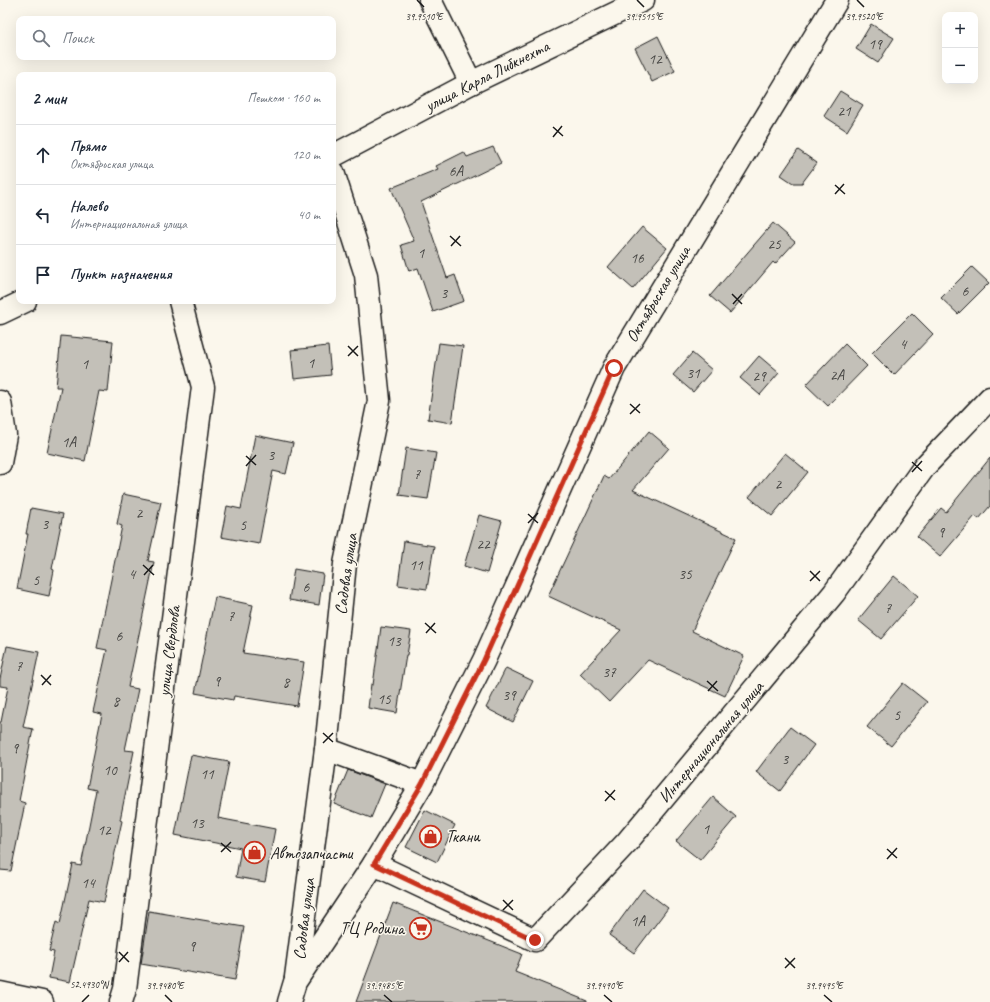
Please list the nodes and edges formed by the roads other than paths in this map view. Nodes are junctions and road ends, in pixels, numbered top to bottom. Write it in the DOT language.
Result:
graph roads {
  1 [pos="430,0"];
  2 [pos="642,0"];
  3 [pos="837,0"];
  4 [pos="471,82"];
  5 [pos="336,154"];
  6 [pos="336,181"];
  7 [pos="19,304"];
  8 [pos="181,304"];
  9 [pos="0,313"];
  10 [pos="990,398"];
  11 [pos="0,402"];
  12 [pos="0,463"];
  13 [pos="326,749"];
  14 [pos="422,784"];
  15 [pos="374,864"];
  16 [pos="292,992"];
  17 [pos="0,993"];
  18 [pos="42,1002"];
  19 [pos="121,1002"];
  1 -- 4 [label="street"];
  2 -- 4 [label="street, улица Карла Либкнехта"];
  3 -- 14 [label="street, Октябрьская улица"];
  4 -- 5 [label="street, улица Карла Либкнехта"];
  6 -- 13 [label="street, Садовая улица"];
  7 -- 9 [label="street"];
  8 -- 19 [label="street, улица Свердлова"];
  10 -- 15 [label="street, Интернациональная улица"];
  11 -- 12 [label="street"];
  13 -- 14 [label="street"];
  13 -- 16 [label="street, Садовая улица"];
  14 -- 15 [label="street, Октябрьская улица"];
  15 -- 16 [label="street, Октябрьская улица"];
  17 -- 18 [label="street"];
}
